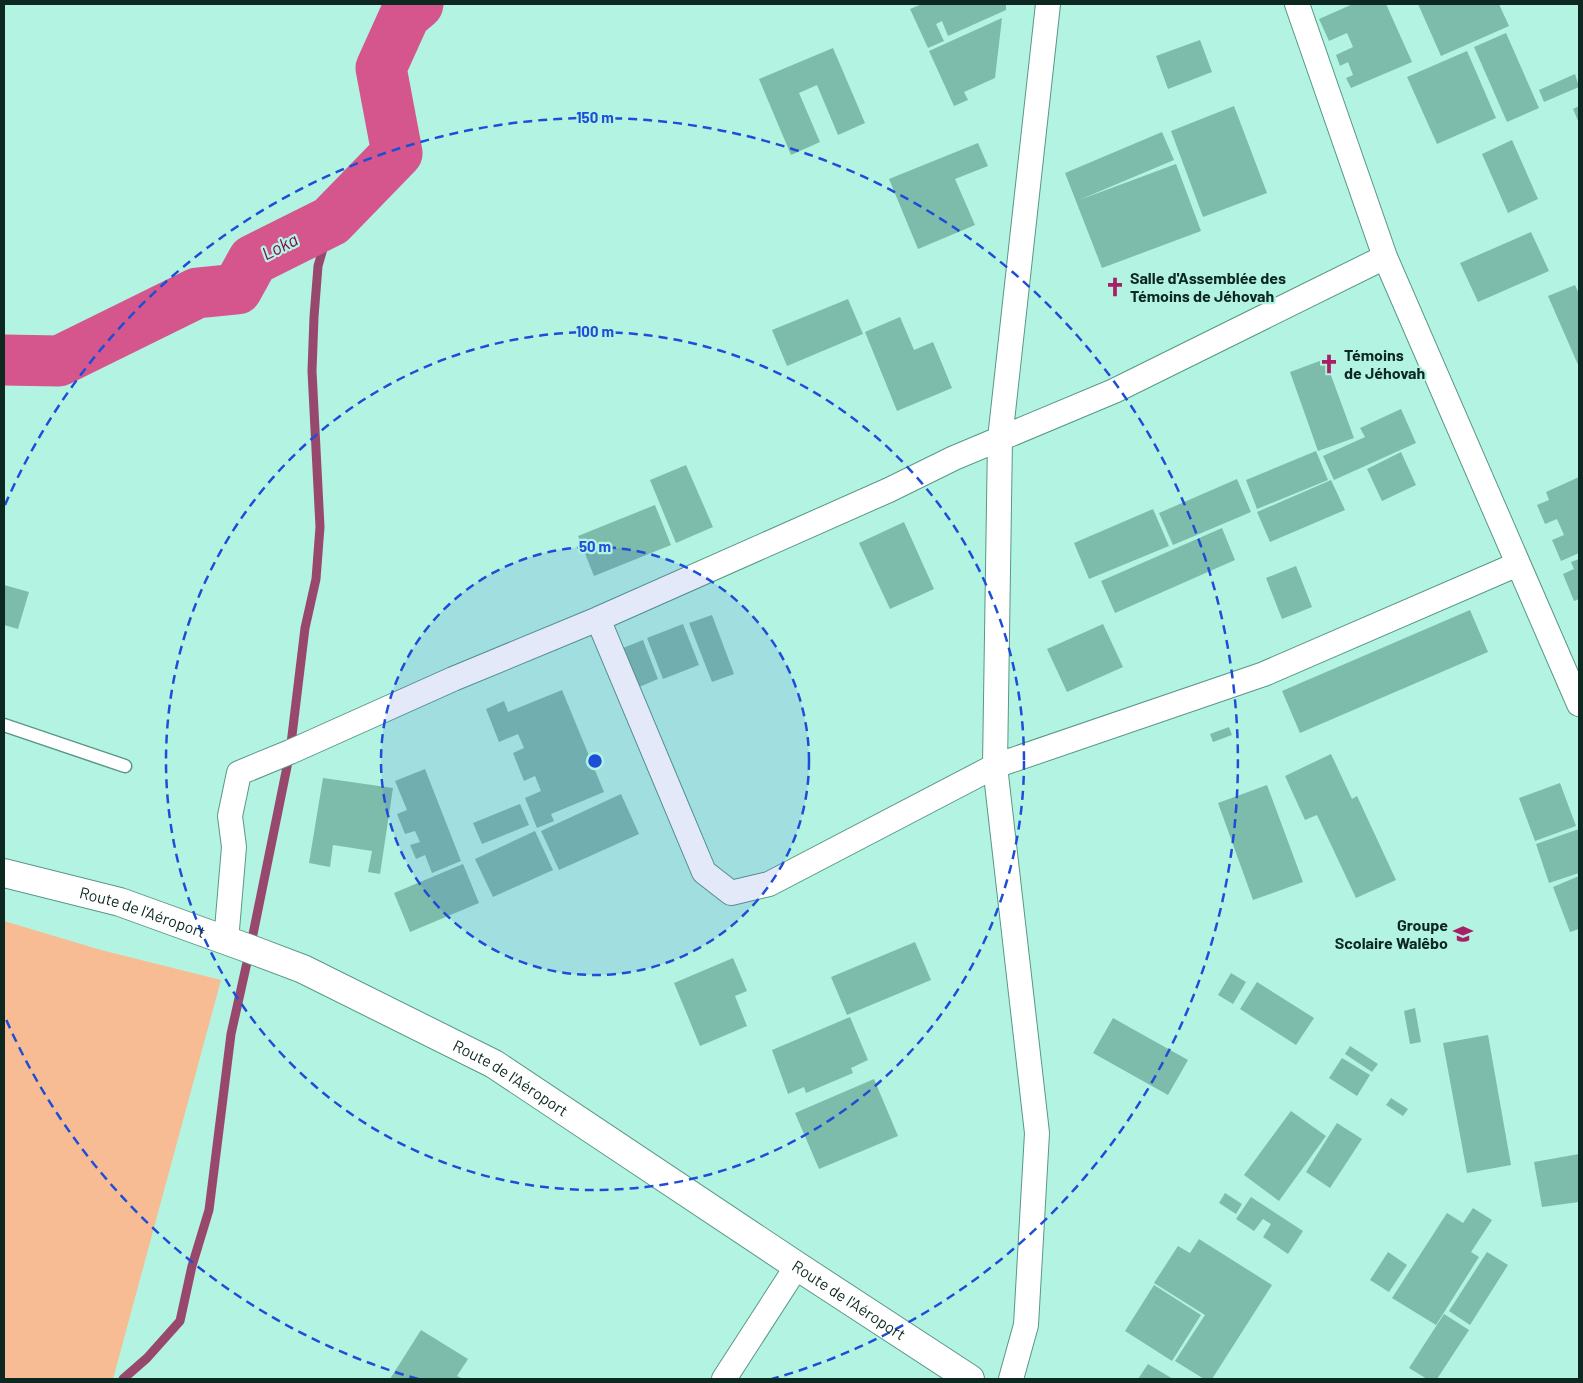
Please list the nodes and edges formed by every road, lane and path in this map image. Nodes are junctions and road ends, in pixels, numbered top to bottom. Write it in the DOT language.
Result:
graph roads {
  1 [pos="1048,4"];
  2 [pos="1297,4"];
  3 [pos="1385,257"];
  4 [pos="1000,439"];
  5 [pos="1518,564"];
  6 [pos="598,618"];
  7 [pos="1579,704"];
  8 [pos="4,726"];
  9 [pos="125,766"];
  10 [pos="995,766"];
  11 [pos="4,873"];
  12 [pos="226,941"];
  13 [pos="797,1266"];
  14 [pos="724,1379"];
  15 [pos="970,1379"];
  16 [pos="1011,1379"];
  1 -- 4 [label="street"];
  2 -- 3 [label="street"];
  3 -- 4 [label="street"];
  3 -- 5 [label="street"];
  4 -- 6 [label="street"];
  4 -- 10 [label="street"];
  5 -- 7 [label="street"];
  5 -- 10 [label="street"];
  6 -- 10 [label="street"];
  6 -- 12 [label="street"];
  8 -- 9 [label="lane"];
  10 -- 16 [label="street"];
  11 -- 12 [label="main road, Route de l'Aéroport"];
  12 -- 13 [label="main road, Route de l'Aéroport"];
  13 -- 14 [label="street"];
  13 -- 15 [label="main road, Route de l'Aéroport"];
}
